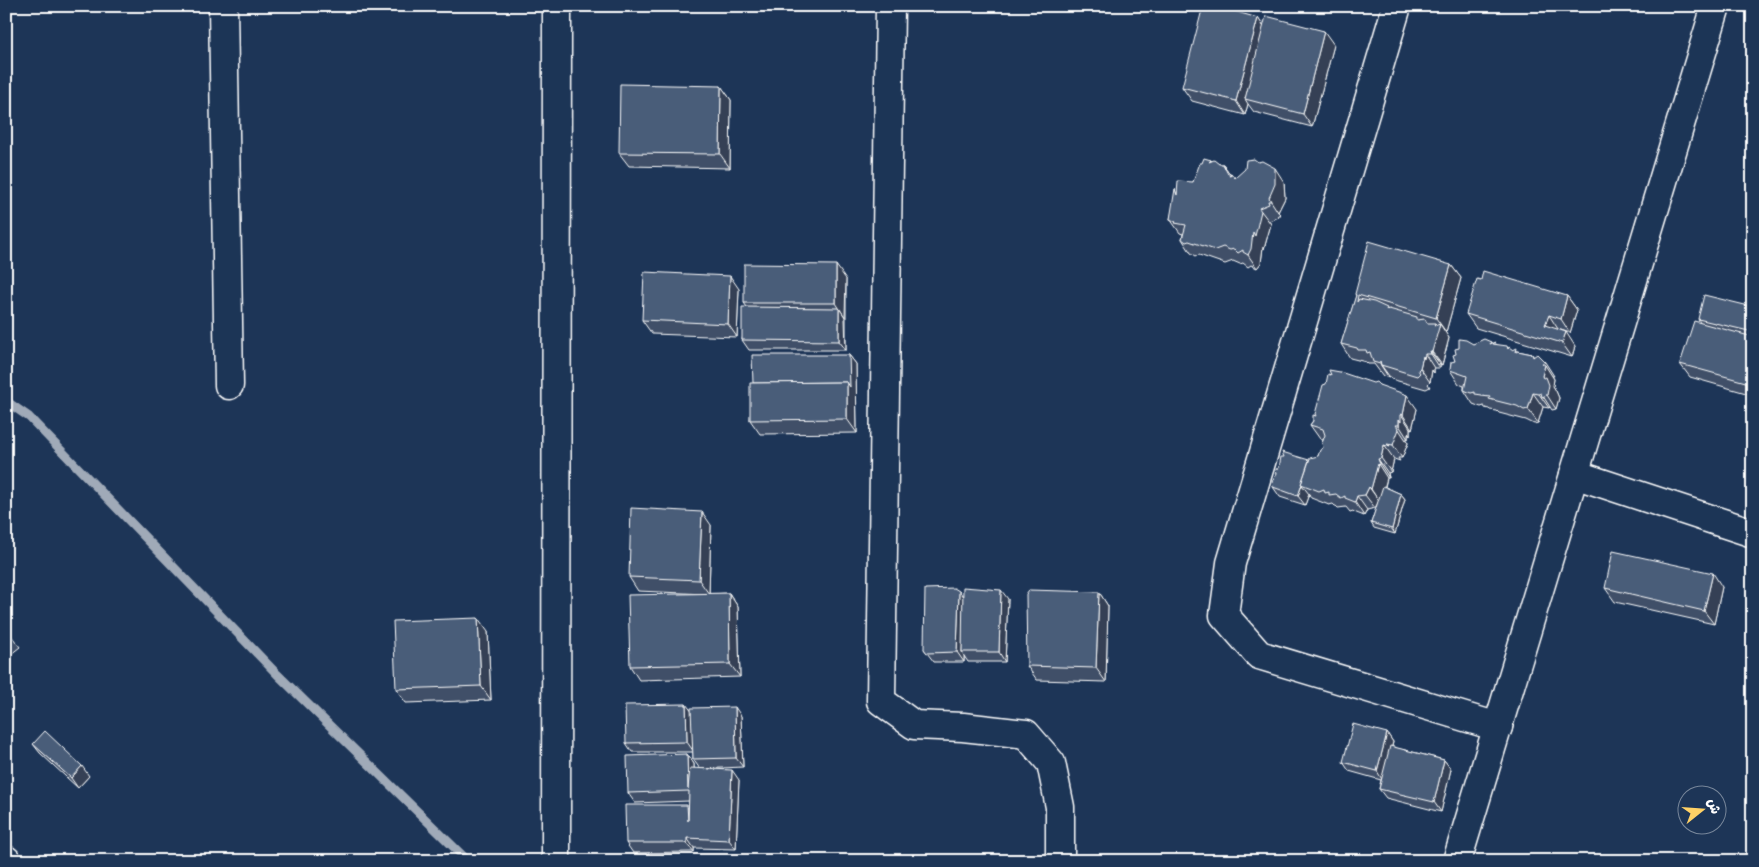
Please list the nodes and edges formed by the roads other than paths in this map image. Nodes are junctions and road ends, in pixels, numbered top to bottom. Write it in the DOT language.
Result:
graph roads {
  1 [pos="223,6"];
  2 [pos="558,6"];
  3 [pos="890,6"];
  4 [pos="1397,6"];
  5 [pos="1716,6"];
  6 [pos="229,384"];
  7 [pos="1574,474"];
  8 [pos="1753,533"];
  9 [pos="1498,727"];
  10 [pos="556,861"];
  11 [pos="1060,861"];
  12 [pos="1457,861"];
  1 -- 6 [label="street"];
  2 -- 10 [label="street"];
  3 -- 11 [label="street"];
  4 -- 9 [label="street"];
  5 -- 7 [label="street"];
  7 -- 8 [label="street"];
  7 -- 9 [label="street"];
  9 -- 12 [label="street"];
}
